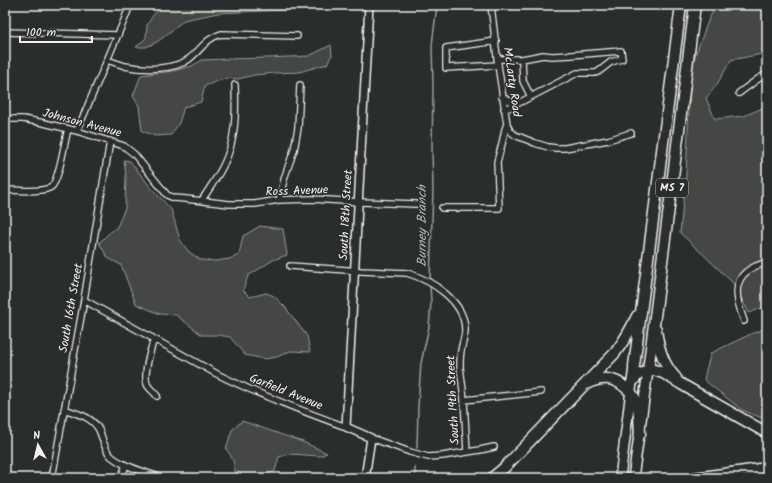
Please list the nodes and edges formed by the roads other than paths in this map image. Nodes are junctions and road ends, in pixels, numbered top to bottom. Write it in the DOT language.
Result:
graph roads {
  1 [pos="130,5"];
  2 [pos="369,5"];
  3 [pos="491,5"];
  4 [pos="680,5"];
  5 [pos="695,5"];
  6 [pos="702,5"];
  7 [pos="5,32"];
  8 [pos="118,35"];
  9 [pos="297,36"];
  10 [pos="496,41"];
  11 [pos="690,53"];
  12 [pos="522,59"];
  13 [pos="108,60"];
  14 [pos="497,62"];
  15 [pos="767,74"];
  16 [pos="235,85"];
  17 [pos="300,85"];
  18 [pos="739,93"];
  19 [pos="502,97"];
  20 [pos="531,97"];
  21 [pos="517,103"];
  22 [pos="504,109"];
  23 [pos="5,119"];
  24 [pos="507,124"];
  25 [pos="68,128"];
  26 [pos="77,131"];
  27 [pos="631,133"];
  28 [pos="110,141"];
  29 [pos="5,190"];
  30 [pos="202,200"];
  31 [pos="279,200"];
  32 [pos="358,202"];
  33 [pos="416,204"];
  34 [pos="442,208"];
  35 [pos="767,262"];
  36 [pos="290,266"];
  37 [pos="354,270"];
  38 [pos="644,284"];
  39 [pos="84,300"];
  40 [pos="655,314"];
  41 [pos="744,321"];
  42 [pos="154,338"];
  43 [pos="634,366"];
  44 [pos="648,371"];
  45 [pos="584,384"];
  46 [pos="682,384"];
  47 [pos="632,387"];
  48 [pos="541,392"];
  49 [pos="157,396"];
  50 [pos="464,400"];
  51 [pos="64,409"];
  52 [pos="346,427"];
  53 [pos="767,433"];
  54 [pos="640,434"];
  55 [pos="371,438"];
  56 [pos="494,447"];
  57 [pos="467,452"];
  58 [pos="126,465"];
  59 [pos="767,468"];
  60 [pos="620,474"];
  61 [pos="52,478"];
  62 [pos="121,478"];
  63 [pos="161,478"];
  64 [pos="365,478"];
  65 [pos="492,478"];
  66 [pos="633,478"];
  67 [pos="694,478"];
  1 -- 8 [label="street"];
  2 -- 32 [label="street, South 18th Street"];
  3 -- 10 [label="street, McLarty Road"];
  4 -- 38 [label="highway, MS 7"];
  5 -- 11 [label="highway, MS 7"];
  6 -- 11 [label="highway"];
  7 -- 8 [label="street"];
  8 -- 13 [label="street"];
  9 -- 13 [label="street"];
  10 -- 14 [label="street, McLarty Road"];
  10 -- 14 [label="street"];
  11 -- 40 [label="highway, MS 7"];
  12 -- 14 [label="street"];
  12 -- 20 [label="street"];
  12 -- 20 [label="street"];
  13 -- 26 [label="street"];
  14 -- 19 [label="street, McLarty Road"];
  15 -- 18 [label="street"];
  16 -- 30 [label="street"];
  17 -- 31 [label="street"];
  19 -- 21 [label="street"];
  19 -- 22 [label="street, McLarty Road"];
  20 -- 21 [label="street"];
  21 -- 22 [label="street"];
  22 -- 24 [label="street, McLarty Road"];
  23 -- 25 [label="street, Johnson Avenue"];
  24 -- 27 [label="street, McLarty Road"];
  24 -- 34 [label="street"];
  25 -- 26 [label="street, Johnson Avenue"];
  25 -- 29 [label="street"];
  26 -- 28 [label="street, Johnson Avenue"];
  28 -- 30 [label="street, Johnson Avenue"];
  28 -- 39 [label="street, South 16th Street"];
  30 -- 31 [label="street, Ross Avenue"];
  31 -- 32 [label="street, Ross Avenue"];
  32 -- 33 [label="street, Ross Avenue"];
  32 -- 37 [label="street, South 18th Street"];
  35 -- 41 [label="street"];
  36 -- 37 [label="street"];
  37 -- 50 [label="street, South 19th Street"];
  37 -- 52 [label="street, South 18th Street"];
  38 -- 43 [label="highway, MS 7"];
  38 -- 45 [label="highway"];
  39 -- 42 [label="street, Garfield Avenue"];
  39 -- 51 [label="street, South 16th Street"];
  40 -- 44 [label="highway, MS 7"];
  40 -- 46 [label="highway"];
  42 -- 49 [label="street"];
  42 -- 52 [label="street, Garfield Avenue"];
  43 -- 47 [label="highway, MS 7"];
  44 -- 46 [label="highway"];
  44 -- 47 [label="highway"];
  44 -- 54 [label="highway, MS 7"];
  45 -- 47 [label="highway"];
  45 -- 65 [label="highway"];
  46 -- 53 [label="highway"];
  47 -- 54 [label="highway"];
  47 -- 60 [label="highway, MS 7"];
  48 -- 50 [label="street"];
  50 -- 57 [label="street, South 19th Street"];
  51 -- 58 [label="street"];
  51 -- 61 [label="street, South 16th Street"];
  52 -- 55 [label="street, Garfield Avenue"];
  54 -- 66 [label="highway, MS 7"];
  55 -- 57 [label="street, Garfield Avenue"];
  55 -- 64 [label="street"];
  56 -- 57 [label="street, Garfield Avenue"];
  58 -- 62 [label="street"];
  58 -- 63 [label="street"];
  59 -- 67 [label="highway"];
}
